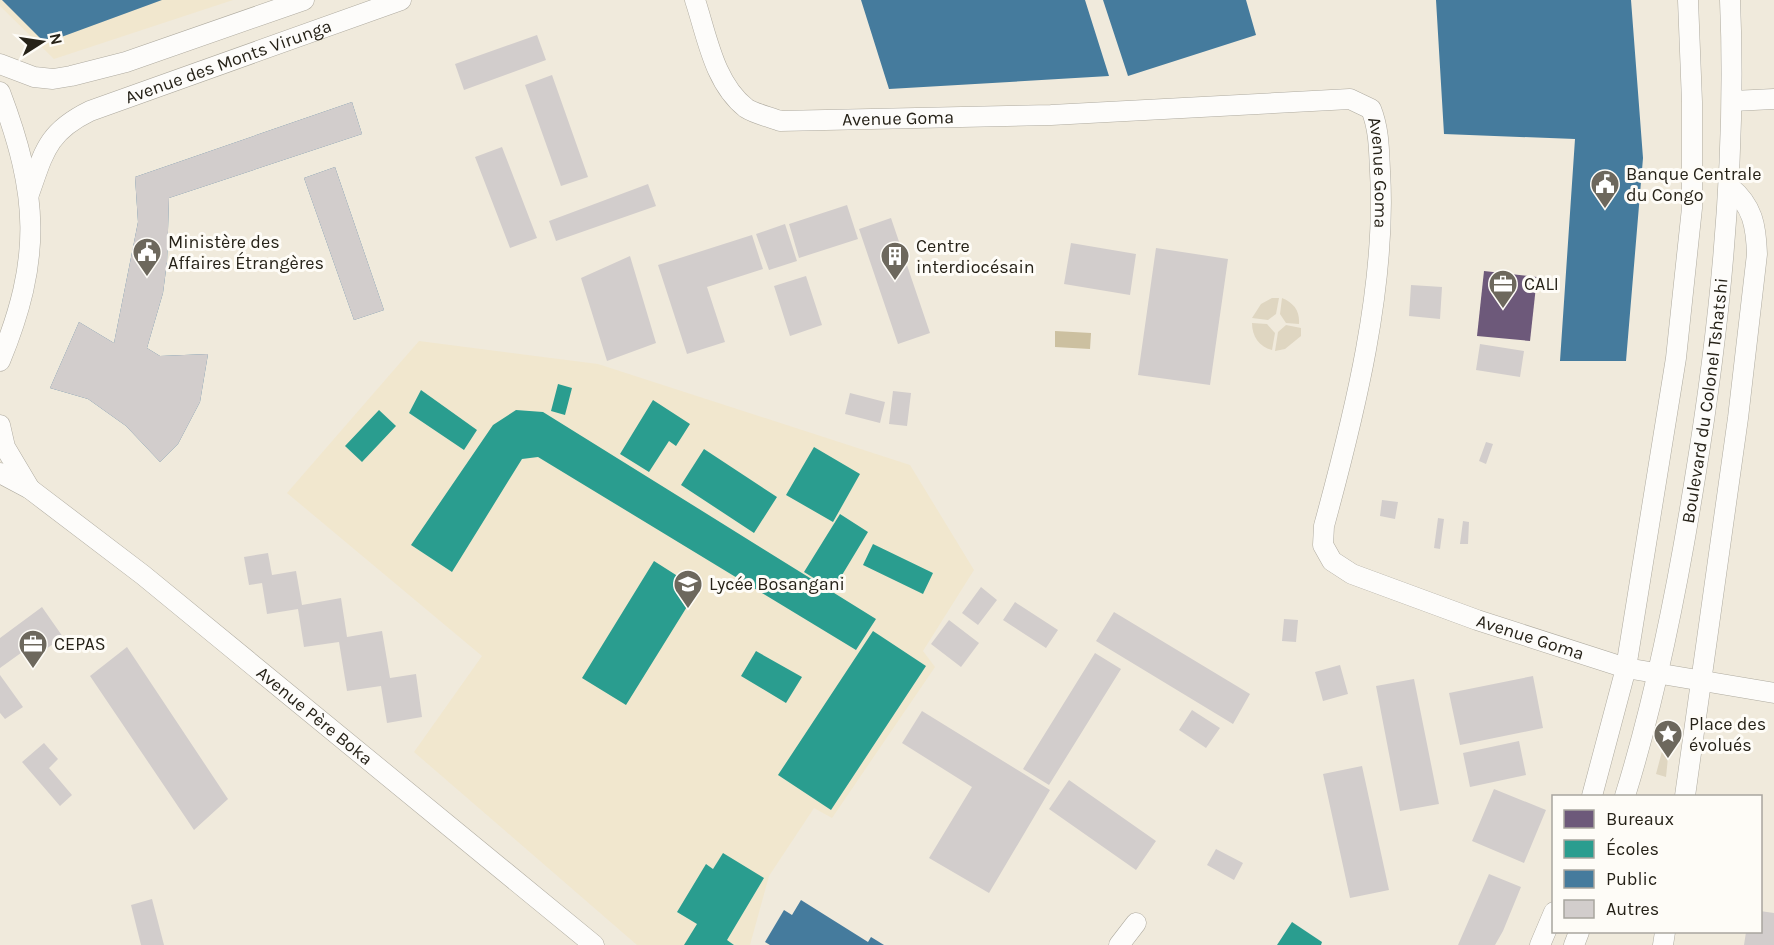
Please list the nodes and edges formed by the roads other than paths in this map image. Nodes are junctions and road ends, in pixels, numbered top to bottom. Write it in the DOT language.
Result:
graph roads {
  1 [pos="304,0"];
  2 [pos="401,0"];
  3 [pos="695,0"];
  4 [pos="1688,0"];
  5 [pos="1730,0"];
  6 [pos="0,64"];
  7 [pos="0,92"];
  8 [pos="1774,99"];
  9 [pos="1733,101"];
  10 [pos="1730,187"];
  11 [pos="29,194"];
  12 [pos="0,361"];
  13 [pos="0,425"];
  14 [pos="0,473"];
  15 [pos="30,489"];
  16 [pos="1626,668"];
  17 [pos="1658,675"];
  18 [pos="1701,682"];
  19 [pos="1774,693"];
  20 [pos="1592,795"];
  21 [pos="1625,795"];
  22 [pos="1685,795"];
  23 [pos="1552,917"];
  24 [pos="1136,923"];
  25 [pos="594,945"];
  26 [pos="1119,945"];
  27 [pos="1540,945"];
  1 -- 6 [label="street, Avenue des Monts Virunga"];
  2 -- 11 [label="street, Avenue des Monts Virunga"];
  3 -- 16 [label="street, Avenue Goma"];
  4 -- 16 [label="street, Boulevard du Colonel Tshatshi"];
  5 -- 9 [label="street, Boulevard du Colonel Tshatshi"];
  7 -- 11 [label="street"];
  8 -- 9 [label="street"];
  9 -- 10 [label="street, Boulevard du Colonel Tshatshi"];
  10 -- 17 [label="street, Boulevard du Colonel Tshatshi"];
  10 -- 18 [label="street"];
  11 -- 12 [label="street"];
  13 -- 15 [label="street"];
  14 -- 15 [label="street"];
  15 -- 25 [label="street, Avenue Père Boka"];
  16 -- 17 [label="street, Avenue Goma"];
  16 -- 20 [label="street, Boulevard du Colonel Tshatshi"];
  17 -- 18 [label="street, Avenue Goma"];
  17 -- 21 [label="street, Boulevard du Colonel Tshatshi"];
  18 -- 19 [label="street, Avenue Goma"];
  18 -- 22 [label="street"];
  23 -- 27 [label="street"];
  24 -- 26 [label="street"];
}
